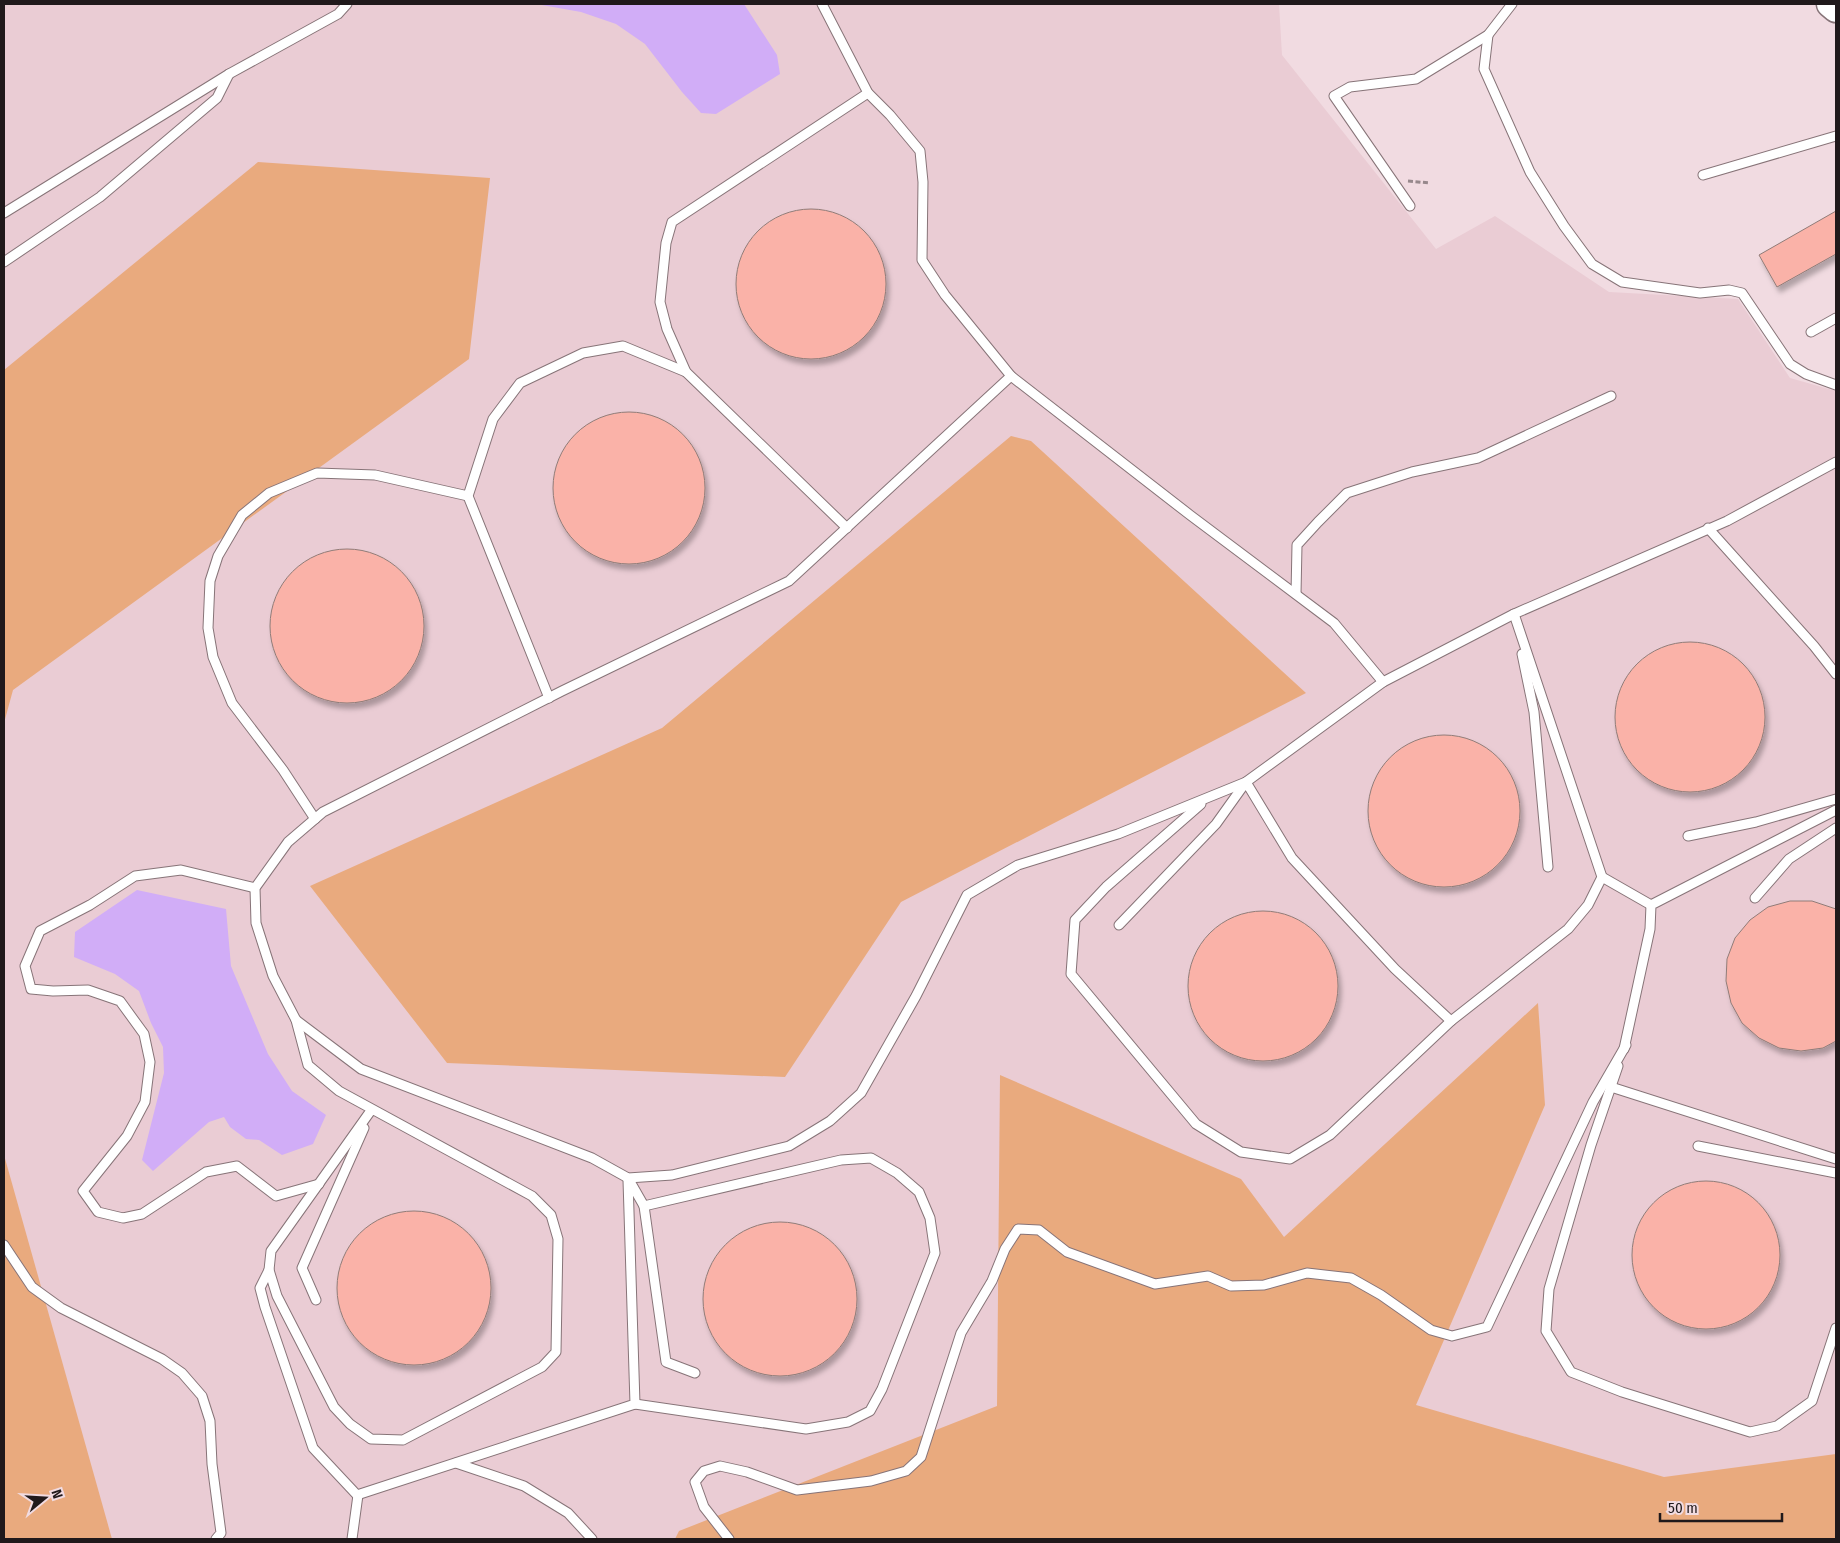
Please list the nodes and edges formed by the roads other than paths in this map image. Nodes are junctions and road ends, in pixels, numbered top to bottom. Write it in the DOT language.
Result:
graph roads {
  1 [pos="347,4"];
  2 [pos="822,4"];
  3 [pos="1512,4"];
  4 [pos="1830,4"];
  5 [pos="1836,9"];
  6 [pos="1488,35"];
  7 [pos="229,74"];
  8 [pos="868,93"];
  9 [pos="1836,136"];
  10 [pos="1704,176"];
  11 [pos="1410,206"];
  12 [pos="4,213"];
  13 [pos="4,262"];
  14 [pos="1836,318"];
  15 [pos="1811,332"];
  16 [pos="686,372"];
  17 [pos="1011,376"];
  18 [pos="1836,385"];
  19 [pos="1611,396"];
  20 [pos="1836,462"];
  21 [pos="468,496"];
  22 [pos="847,528"];
  23 [pos="1708,528"];
  24 [pos="1296,594"];
  25 [pos="1514,614"];
  26 [pos="1836,674"];
  27 [pos="1383,682"];
  28 [pos="549,698"];
  29 [pos="1246,782"];
  30 [pos="1209,797"];
  31 [pos="1836,799"];
  32 [pos="1836,810"];
  33 [pos="315,819"];
  34 [pos="1836,828"];
  35 [pos="1688,836"];
  36 [pos="1548,867"];
  37 [pos="1602,877"];
  38 [pos="255,888"];
  39 [pos="1755,898"];
  40 [pos="1651,905"];
  41 [pos="1119,925"];
  42 [pos="296,1020"];
  43 [pos="1451,1021"];
  44 [pos="1626,1045"];
  45 [pos="1611,1087"];
  46 [pos="1698,1146"];
  47 [pos="1836,1159"];
  48 [pos="1836,1173"];
  49 [pos="628,1178"];
  50 [pos="319,1184"];
  51 [pos="644,1206"];
  52 [pos="4,1245"];
  53 [pos="269,1270"];
  54 [pos="316,1300"];
  55 [pos="1836,1328"];
  56 [pos="695,1373"];
  57 [pos="635,1404"];
  58 [pos="456,1462"];
  59 [pos="358,1495"];
  60 [pos="216,1539"];
  61 [pos="352,1539"];
  62 [pos="592,1539"];
  63 [pos="729,1539"];
  1 -- 7 [label="lane"];
  2 -- 8 [label="lane"];
  3 -- 6 [label="lane"];
  4 -- 5 [label="main road"];
  6 -- 11 [label="lane"];
  6 -- 18 [label="lane"];
  7 -- 12 [label="lane"];
  7 -- 13 [label="lane"];
  8 -- 16 [label="lane"];
  8 -- 17 [label="lane"];
  9 -- 10 [label="lane"];
  14 -- 15 [label="lane"];
  16 -- 21 [label="lane"];
  16 -- 22 [label="lane"];
  17 -- 22 [label="lane"];
  17 -- 24 [label="lane"];
  19 -- 24 [label="lane"];
  20 -- 23 [label="lane"];
  21 -- 28 [label="lane"];
  21 -- 33 [label="lane"];
  22 -- 28 [label="lane"];
  23 -- 25 [label="lane"];
  23 -- 26 [label="lane"];
  24 -- 27 [label="lane"];
  25 -- 27 [label="lane"];
  25 -- 36 [label="lane"];
  25 -- 37 [label="lane"];
  27 -- 29 [label="lane"];
  28 -- 33 [label="lane"];
  29 -- 30 [label="lane"];
  29 -- 41 [label="lane"];
  29 -- 43 [label="lane"];
  30 -- 43 [label="lane"];
  30 -- 49 [label="lane"];
  31 -- 35 [label="lane"];
  32 -- 40 [label="lane"];
  33 -- 38 [label="lane"];
  34 -- 39 [label="lane"];
  37 -- 40 [label="lane"];
  37 -- 43 [label="lane"];
  38 -- 42 [label="lane"];
  38 -- 50 [label="lane"];
  40 -- 44 [label="lane"];
  42 -- 49 [label="lane"];
  42 -- 53 [label="lane"];
  44 -- 45 [label="lane"];
  44 -- 63 [label="lane"];
  45 -- 47 [label="lane"];
  45 -- 55 [label="lane"];
  46 -- 48 [label="lane"];
  49 -- 51 [label="lane"];
  49 -- 57 [label="lane"];
  50 -- 53 [label="lane"];
  50 -- 54 [label="lane"];
  51 -- 56 [label="lane"];
  51 -- 57 [label="lane"];
  52 -- 60 [label="lane"];
  53 -- 59 [label="lane"];
  57 -- 58 [label="lane"];
  58 -- 59 [label="lane"];
  58 -- 62 [label="lane"];
  59 -- 61 [label="lane"];
}
